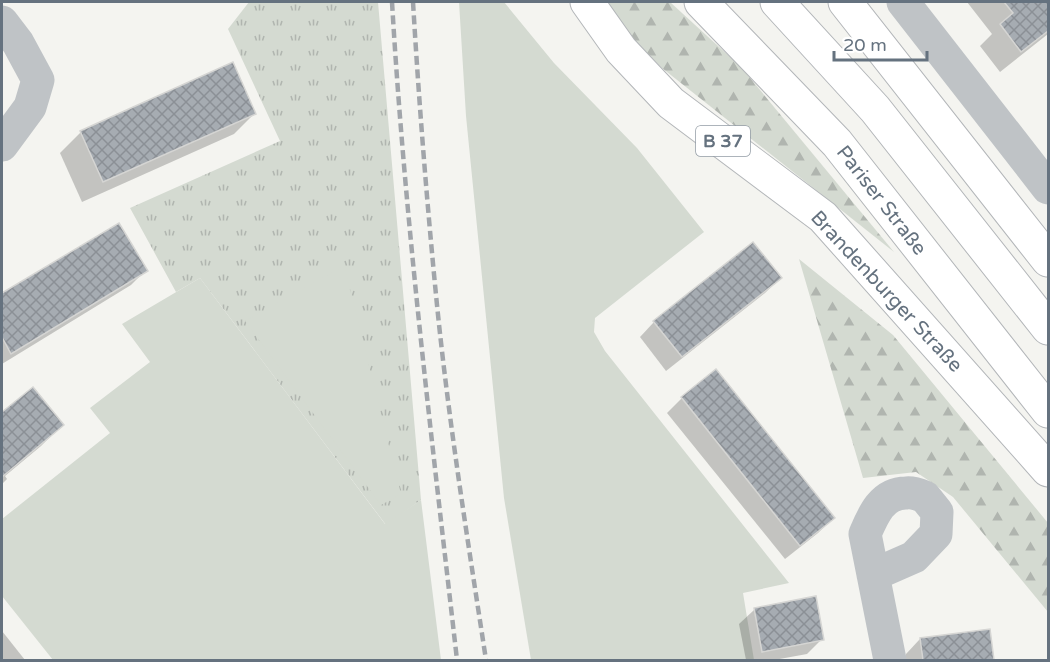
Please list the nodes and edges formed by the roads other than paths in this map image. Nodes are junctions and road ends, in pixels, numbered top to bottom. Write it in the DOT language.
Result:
graph roads {
  1 [pos="587,2"];
  2 [pos="701,2"];
  3 [pos="777,2"];
  4 [pos="845,2"];
  5 [pos="903,2"];
  6 [pos="2,22"];
  7 [pos="2,145"];
  8 [pos="1048,188"];
  9 [pos="1048,260"];
  10 [pos="1048,328"];
  11 [pos="1048,411"];
  12 [pos="1048,470"];
  13 [pos="873,575"];
  14 [pos="890,660"];
  1 -- 12 [label="main road, Brandenburger Straße / B 37"];
  2 -- 11 [label="main road, Pariser Straße"];
  3 -- 10 [label="main road"];
  4 -- 9 [label="main road"];
  5 -- 8 [label="street"];
  6 -- 7 [label="street"];
  13 -- 14 [label="street"];
}
